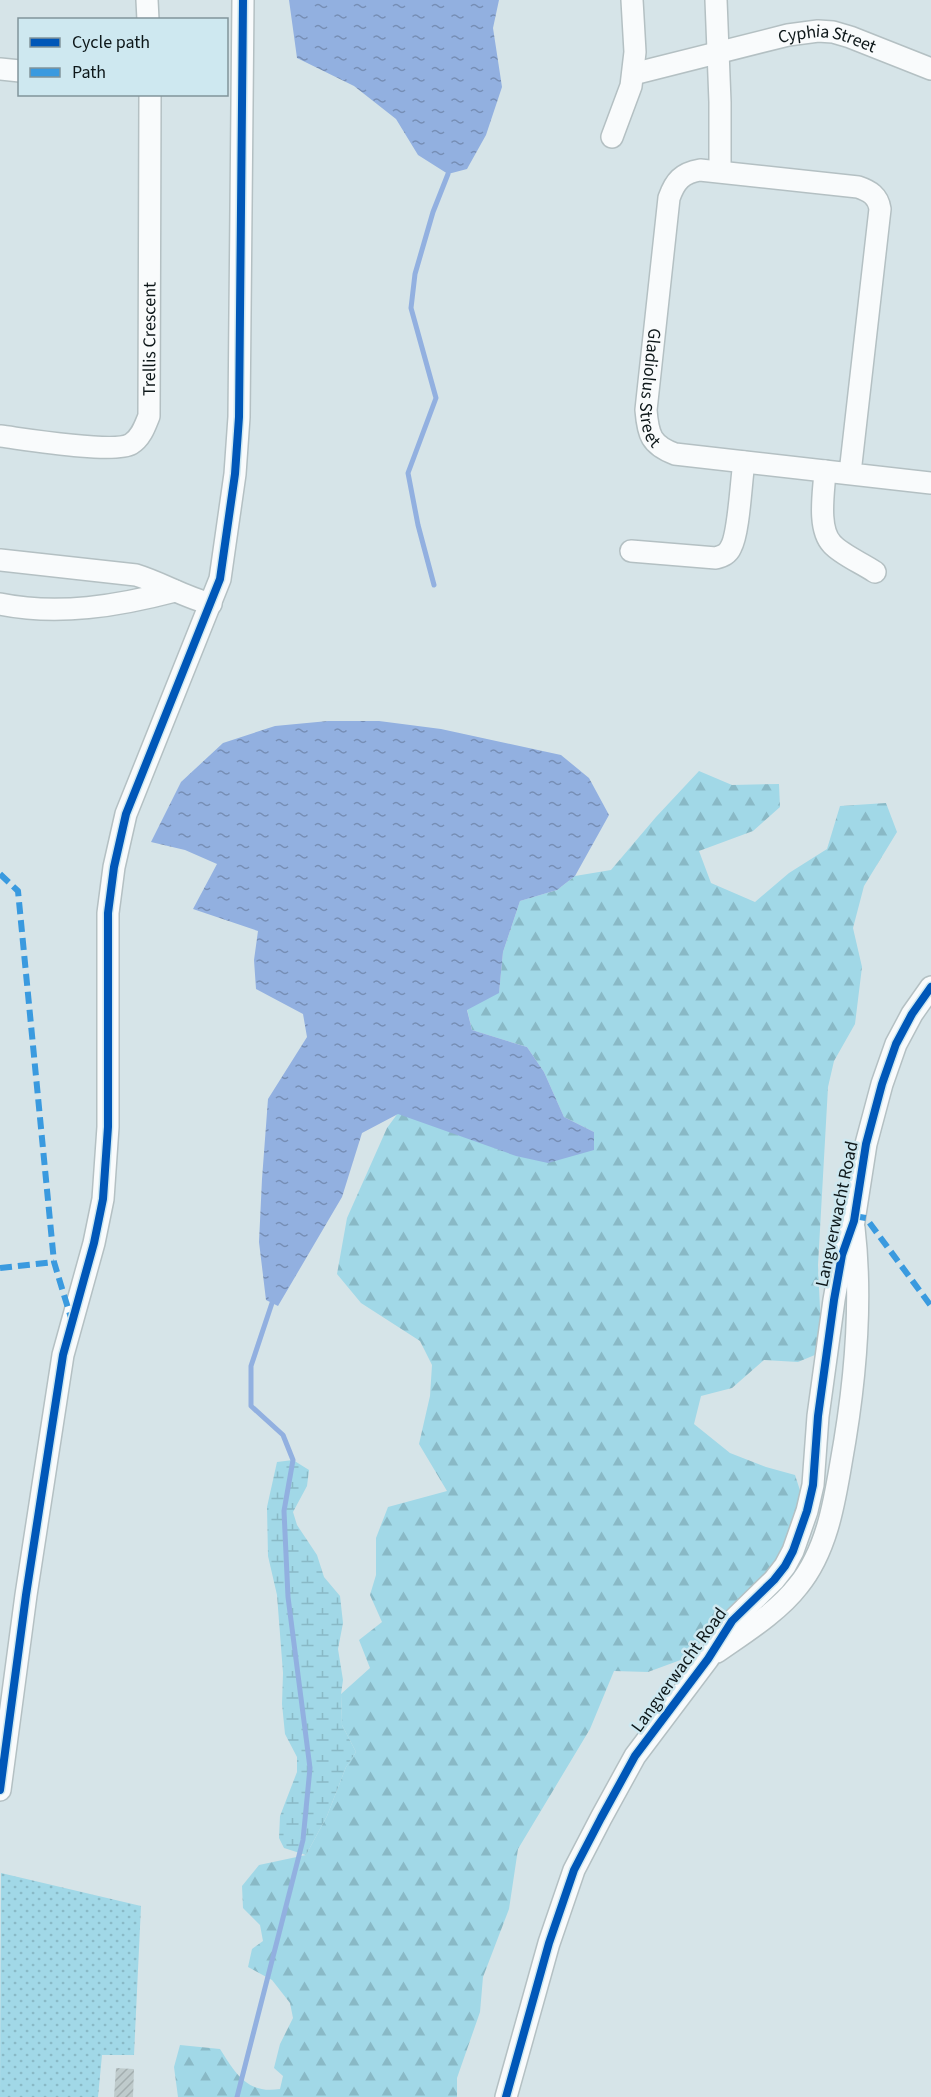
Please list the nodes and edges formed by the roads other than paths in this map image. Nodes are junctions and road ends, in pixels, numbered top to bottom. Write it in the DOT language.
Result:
graph roads {
  1 [pos="147,0"];
  2 [pos="243,0"];
  3 [pos="632,0"];
  4 [pos="716,0"];
  5 [pos="148,18"];
  6 [pos="718,53"];
  7 [pos="0,69"];
  8 [pos="931,69"];
  9 [pos="18,71"];
  10 [pos="633,74"];
  11 [pos="150,96"];
  12 [pos="612,137"];
  13 [pos="720,171"];
  14 [pos="0,436"];
  15 [pos="744,462"];
  16 [pos="825,471"];
  17 [pos="850,473"];
  18 [pos="931,483"];
  19 [pos="631,551"];
  20 [pos="0,560"];
  21 [pos="875,572"];
  22 [pos="175,591"];
  23 [pos="0,604"];
  24 [pos="211,604"];
  25 [pos="931,987"];
  26 [pos="854,1221"];
  27 [pos="708,1659"];
  28 [pos="0,1790"];
  29 [pos="506,2097"];
  1 -- 5 [label="street"];
  2 -- 24 [label="street"];
  3 -- 10 [label="street"];
  4 -- 6 [label="street"];
  6 -- 8 [label="street, Cyphia Street"];
  6 -- 10 [label="street, Cyphia Street"];
  6 -- 13 [label="street"];
  7 -- 9 [label="street"];
  10 -- 12 [label="street"];
  11 -- 14 [label="street, Trellis Crescent"];
  13 -- 15 [label="street, Gladiolus Street"];
  13 -- 17 [label="street, Gladiolus Street"];
  15 -- 16 [label="street, Gladiolus Street"];
  15 -- 19 [label="street"];
  16 -- 17 [label="street, Gladiolus Street"];
  16 -- 21 [label="street"];
  17 -- 18 [label="street, Gladiolus Street"];
  20 -- 22 [label="street"];
  22 -- 23 [label="street"];
  22 -- 24 [label="street"];
  24 -- 28 [label="street"];
  25 -- 26 [label="street, Langverwacht Road"];
  26 -- 27 [label="street, Langverwacht Road"];
  26 -- 27 [label="street, Langverwacht Road"];
  27 -- 29 [label="street, Langverwacht Road"];
}
